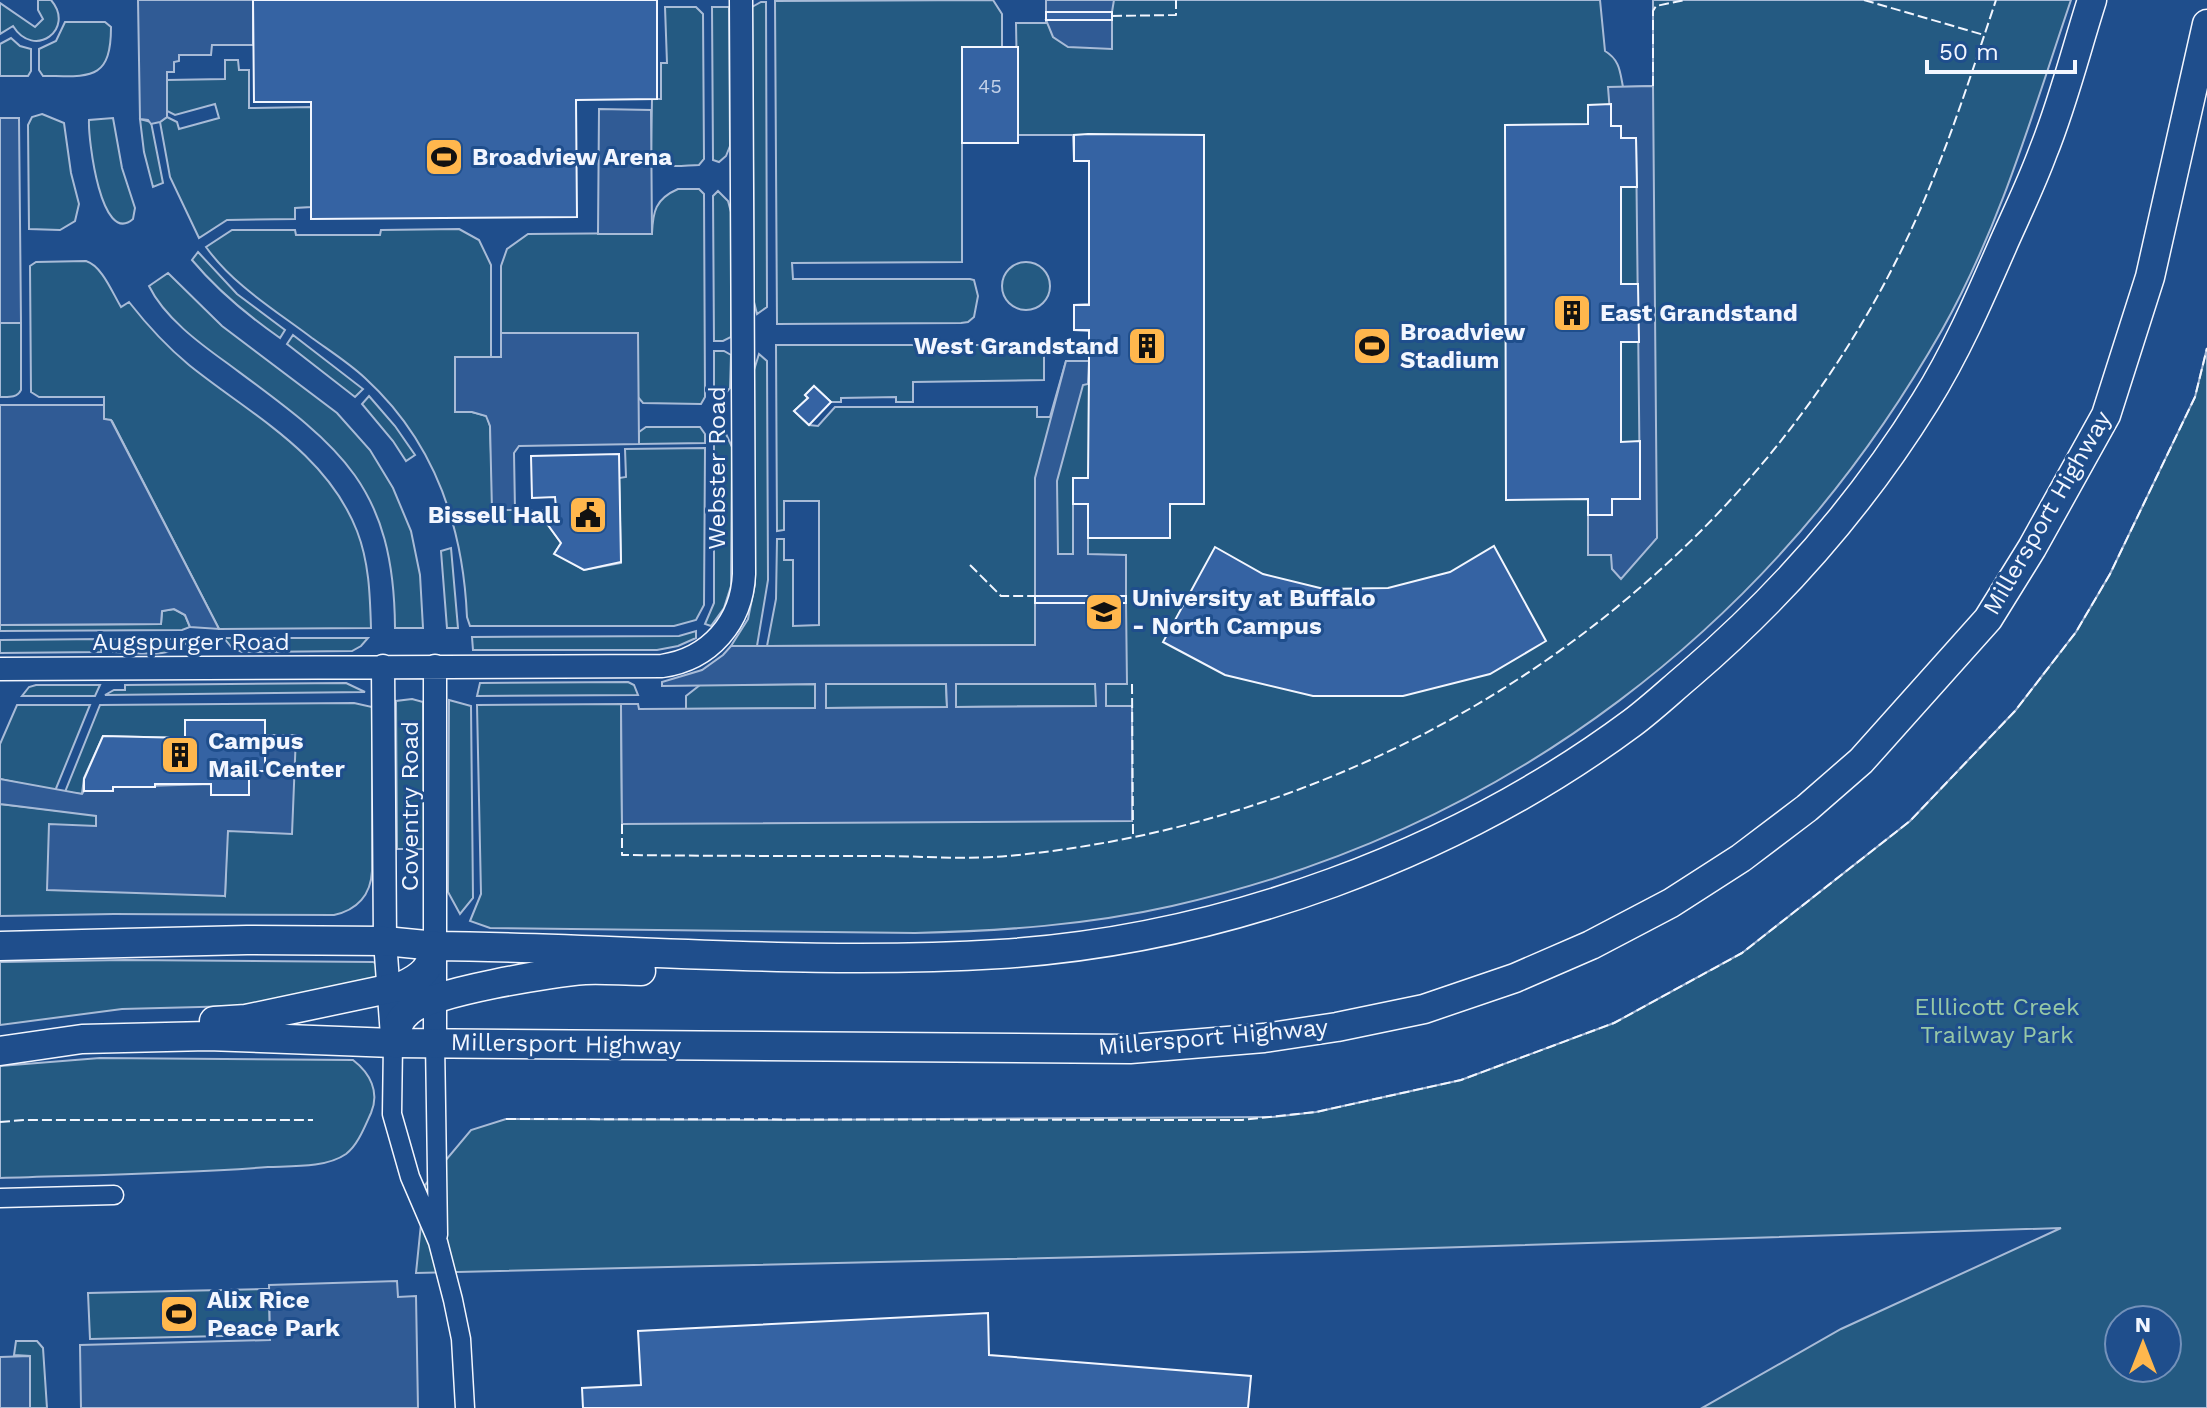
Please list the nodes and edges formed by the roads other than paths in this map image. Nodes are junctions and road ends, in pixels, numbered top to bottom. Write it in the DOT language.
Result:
graph roads {
  1 [pos="741,0"];
  2 [pos="2092,0"];
  3 [pos="2207,24"];
  4 [pos="383,666"];
  5 [pos="435,666"];
  6 [pos="0,669"];
  7 [pos="385,941"];
  8 [pos="0,946"];
  9 [pos="436,946"];
  10 [pos="777,957"];
  11 [pos="390,988"];
  12 [pos="435,998"];
  13 [pos="82,1039"];
  14 [pos="435,1042"];
  15 [pos="393,1043"];
  16 [pos="0,1051"];
  17 [pos="114,1195"];
  18 [pos="0,1198"];
  19 [pos="438,1242"];
  20 [pos="465,1408"];
  1 -- 5 [label="street, Webster Road"];
  2 -- 10 [label="main road"];
  3 -- 14 [label="main road, Millersport Highway"];
  4 -- 5 [label="street, Webster Road"];
  4 -- 6 [label="street, Augspurger Road"];
  4 -- 7 [label="street, Coventry Road"];
  5 -- 9 [label="street, Coventry Road"];
  7 -- 8 [label="main road"];
  7 -- 9 [label="main road"];
  7 -- 11 [label="street, Coventry Road"];
  9 -- 10 [label="main road"];
  9 -- 11 [label="main road"];
  9 -- 12 [label="street, Coventry Road"];
  10 -- 12 [label="main road"];
  11 -- 13 [label="main road"];
  11 -- 15 [label="street, Coventry Road"];
  12 -- 14 [label="street, Coventry Road"];
  12 -- 15 [label="main road"];
  13 -- 15 [label="main road, Millersport Highway"];
  13 -- 16 [label="main road, Millersport Highway"];
  14 -- 15 [label="main road, Millersport Highway"];
  14 -- 19 [label="street"];
  15 -- 19 [label="street"];
  17 -- 18 [label="street"];
  19 -- 20 [label="street"];
}
